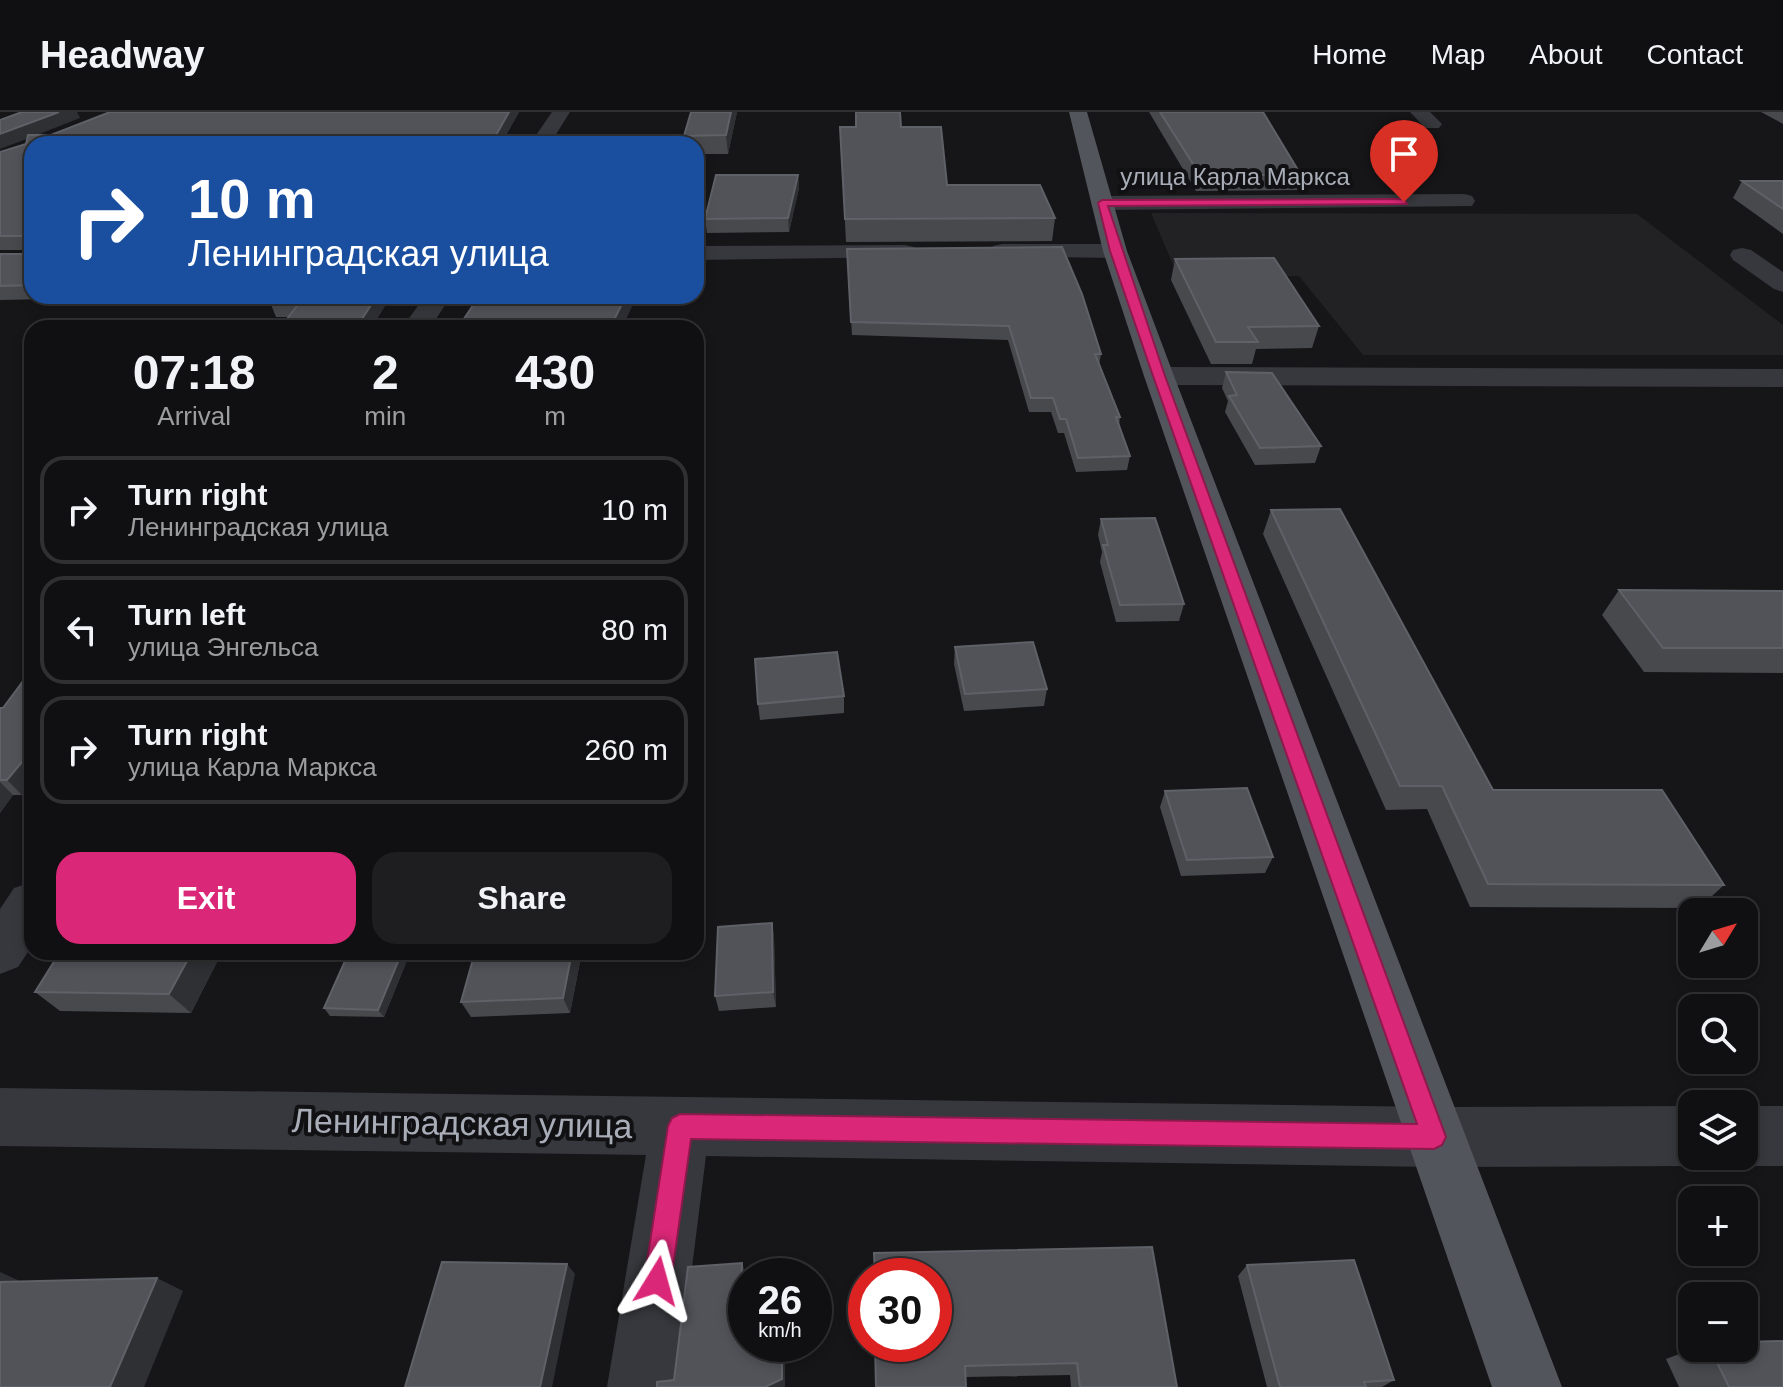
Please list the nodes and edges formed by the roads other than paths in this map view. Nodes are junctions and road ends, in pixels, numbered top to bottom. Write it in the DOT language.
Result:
graph roads {
  1 [pos="561,112"];
  2 [pos="1078,112"];
  3 [pos="545,136"];
  4 [pos="1464,201"];
  5 [pos="1102,203"];
  6 [pos="976,251"];
  7 [pos="1115,251"];
  8 [pos="929,252"];
  9 [pos="704,253"];
  10 [pos="1783,254"];
  11 [pos="1783,284"];
  12 [pos="1159,376"];
  13 [pos="1783,378"];
  14 [pos="24,915"];
  15 [pos="0,951"];
  16 [pos="0,1117"];
  17 [pos="680,1126"];
  18 [pos="1678,1136"];
  19 [pos="1758,1136"];
  20 [pos="1783,1136"];
  21 [pos="1434,1137"];
  22 [pos="642,1387"];
  23 [pos="1527,1387"];
  1 -- 3 [label="street"];
  2 -- 5 [label="main road"];
  4 -- 5 [label="street, улица Карла Маркса"];
  5 -- 7 [label="main road"];
  6 -- 7 [label="street"];
  7 -- 12 [label="main road"];
  8 -- 9 [label="street"];
  10 -- 11 [label="street"];
  12 -- 13 [label="street"];
  12 -- 21 [label="main road"];
  14 -- 15 [label="street"];
  16 -- 17 [label="street, Ленинградская улица"];
  17 -- 21 [label="street, Ленинградская улица"];
  17 -- 22 [label="street"];
  18 -- 21 [label="street, Ленинградская улица"];
  19 -- 20 [label="street"];
  21 -- 23 [label="main road"];
}
